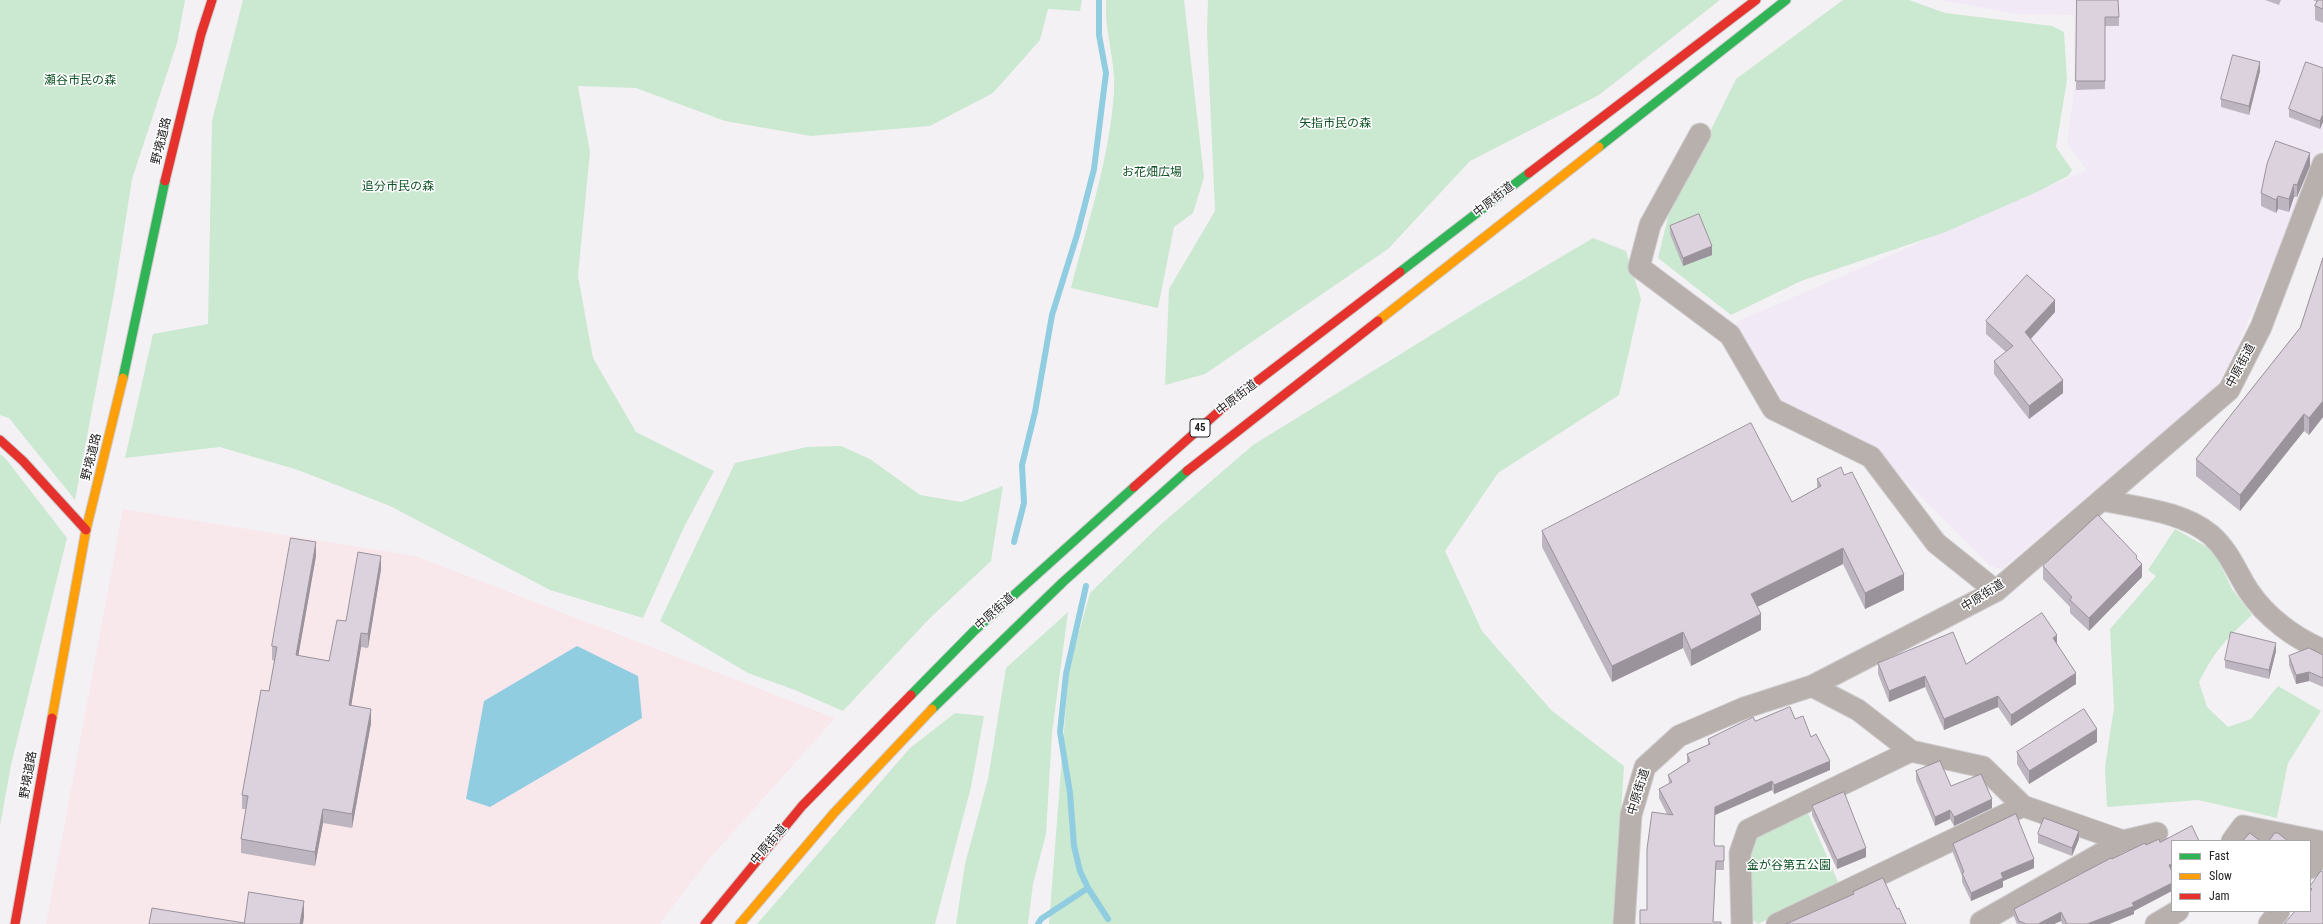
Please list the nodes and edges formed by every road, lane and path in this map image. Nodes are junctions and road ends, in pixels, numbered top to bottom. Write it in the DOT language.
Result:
graph roads {
  1 [pos="212,0"];
  2 [pos="1756,0"];
  3 [pos="1786,0"];
  4 [pos="1700,134"];
  5 [pos="2323,164"];
  6 [pos="0,440"];
  7 [pos="2102,500"];
  8 [pos="86,530"];
  9 [pos="1996,591"];
  10 [pos="2323,650"];
  11 [pos="1812,686"];
  12 [pos="1911,751"];
  13 [pos="2023,806"];
  14 [pos="2157,833"];
  15 [pos="2233,840"];
  16 [pos="2123,841"];
  17 [pos="2311,867"];
  18 [pos="2176,912"];
  19 [pos="2278,912"];
  20 [pos="1981,923"];
  21 [pos="15,924"];
  22 [pos="705,924"];
  23 [pos="740,924"];
  24 [pos="1624,924"];
  25 [pos="1742,924"];
  26 [pos="1777,924"];
  27 [pos="2156,924"];
  28 [pos="2269,924"];
  1 -- 8 [label="main road, 野境道路"];
  2 -- 22 [label="main road, 中原街道 / 45"];
  3 -- 23 [label="main road, 中原街道 / 45"];
  4 -- 9 [label="street"];
  5 -- 7 [label="street, 中原街道"];
  6 -- 8 [label="main road"];
  7 -- 9 [label="street, 中原街道"];
  7 -- 10 [label="street"];
  8 -- 21 [label="main road, 野境道路"];
  9 -- 11 [label="street, 中原街道"];
  11 -- 12 [label="street"];
  11 -- 24 [label="street, 中原街道"];
  12 -- 13 [label="street"];
  12 -- 25 [label="street"];
  13 -- 16 [label="street"];
  13 -- 26 [label="street"];
  14 -- 16 [label="street"];
  15 -- 17 [label="street"];
  16 -- 20 [label="street"];
  18 -- 27 [label="street"];
  19 -- 28 [label="street"];
}
